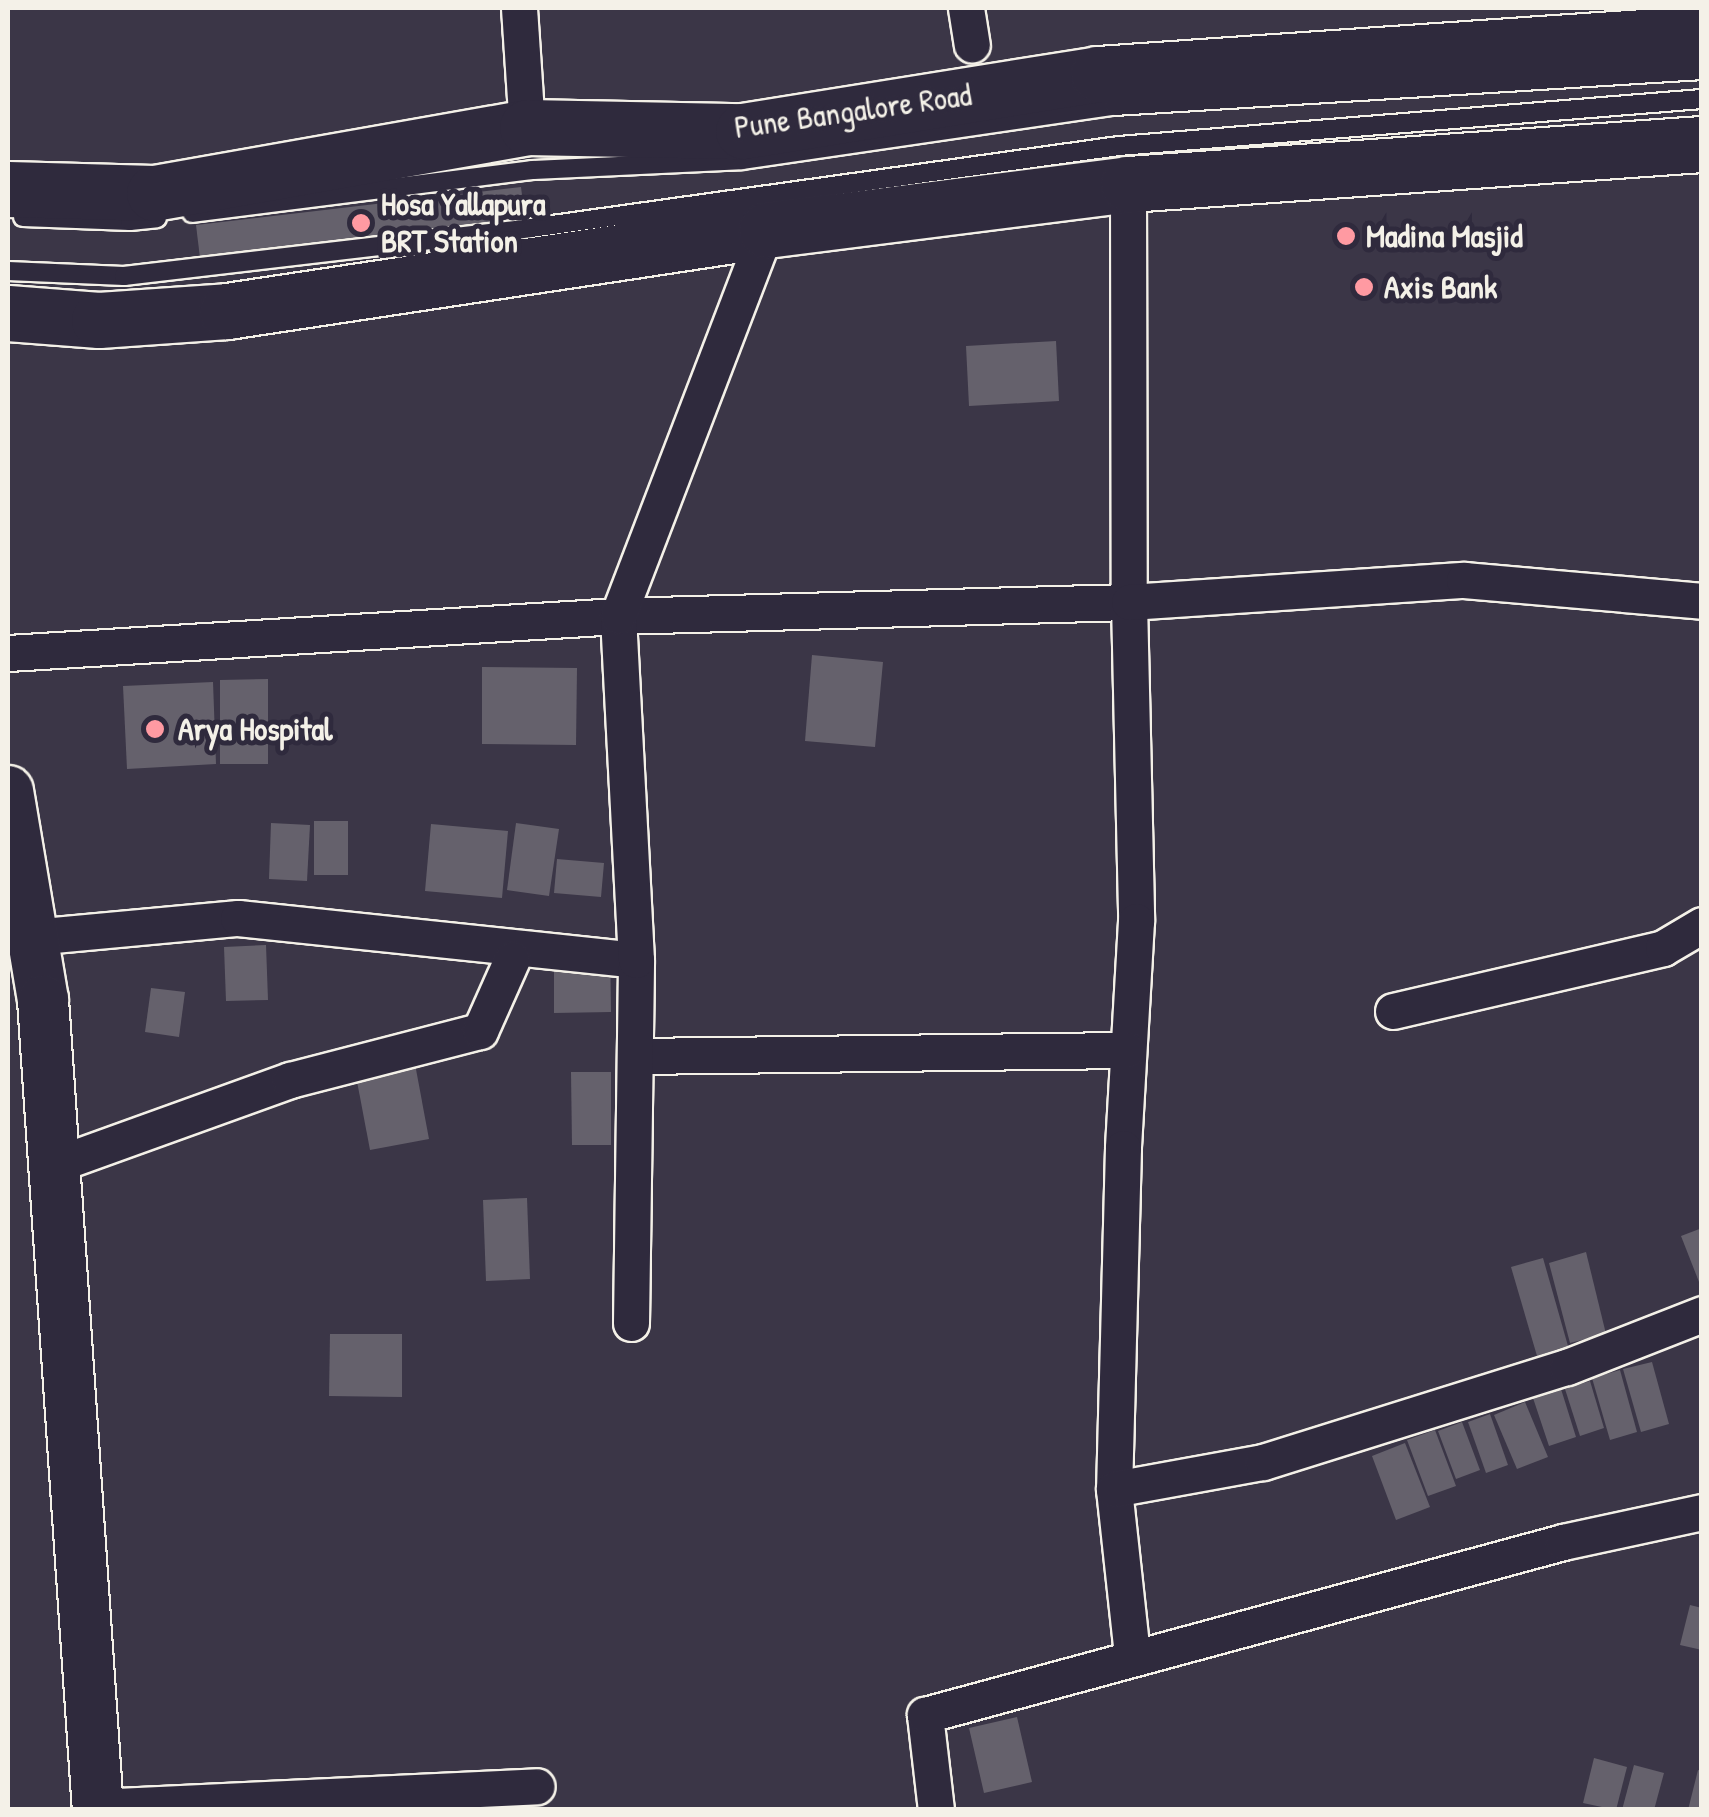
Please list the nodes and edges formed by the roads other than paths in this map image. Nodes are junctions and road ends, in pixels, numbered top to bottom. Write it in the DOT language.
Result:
graph roads {
  1 [pos="519,8"];
  2 [pos="966,8"];
  3 [pos="1687,37"];
  4 [pos="972,45"];
  5 [pos="1702,99"];
  6 [pos="527,128"];
  7 [pos="1702,144"];
  8 [pos="1128,184"];
  9 [pos="8,189"];
  10 [pos="8,214"];
  11 [pos="766,230"];
  12 [pos="8,271"];
  13 [pos="8,314"];
  14 [pos="1702,601"];
  15 [pos="1128,602"];
  16 [pos="618,616"];
  17 [pos="8,653"];
  18 [pos="8,791"];
  19 [pos="1702,925"];
  20 [pos="32,937"];
  21 [pos="512,959"];
  22 [pos="636,960"];
  23 [pos="1393,1011"];
  24 [pos="1127,1050"];
  25 [pos="634,1056"];
  26 [pos="54,1165"];
  27 [pos="1702,1314"];
  28 [pos="631,1322"];
  29 [pos="1114,1489"];
  30 [pos="1702,1512"];
  31 [pos="1132,1656"];
  32 [pos="536,1786"];
  33 [pos="98,1808"];
  34 [pos="936,1810"];
  1 -- 6 [label="street"];
  2 -- 4 [label="street"];
  3 -- 6 [label="main road, Pune Bangalore Road"];
  3 -- 10 [label="lane"];
  5 -- 12 [label="lane"];
  6 -- 9 [label="main road, Pune Bangalore Road"];
  7 -- 8 [label="main road"];
  8 -- 11 [label="main road"];
  8 -- 15 [label="street"];
  11 -- 13 [label="main road"];
  11 -- 16 [label="street"];
  14 -- 15 [label="street"];
  15 -- 16 [label="street"];
  15 -- 24 [label="street"];
  16 -- 17 [label="street"];
  16 -- 22 [label="street"];
  18 -- 20 [label="street"];
  19 -- 23 [label="street"];
  20 -- 22 [label="street"];
  20 -- 26 [label="street"];
  21 -- 26 [label="street"];
  22 -- 25 [label="street"];
  24 -- 25 [label="street"];
  24 -- 29 [label="street"];
  25 -- 28 [label="street"];
  26 -- 33 [label="street"];
  27 -- 29 [label="street"];
  29 -- 31 [label="street"];
  30 -- 31 [label="street"];
  31 -- 34 [label="street"];
  32 -- 33 [label="street"];
}
